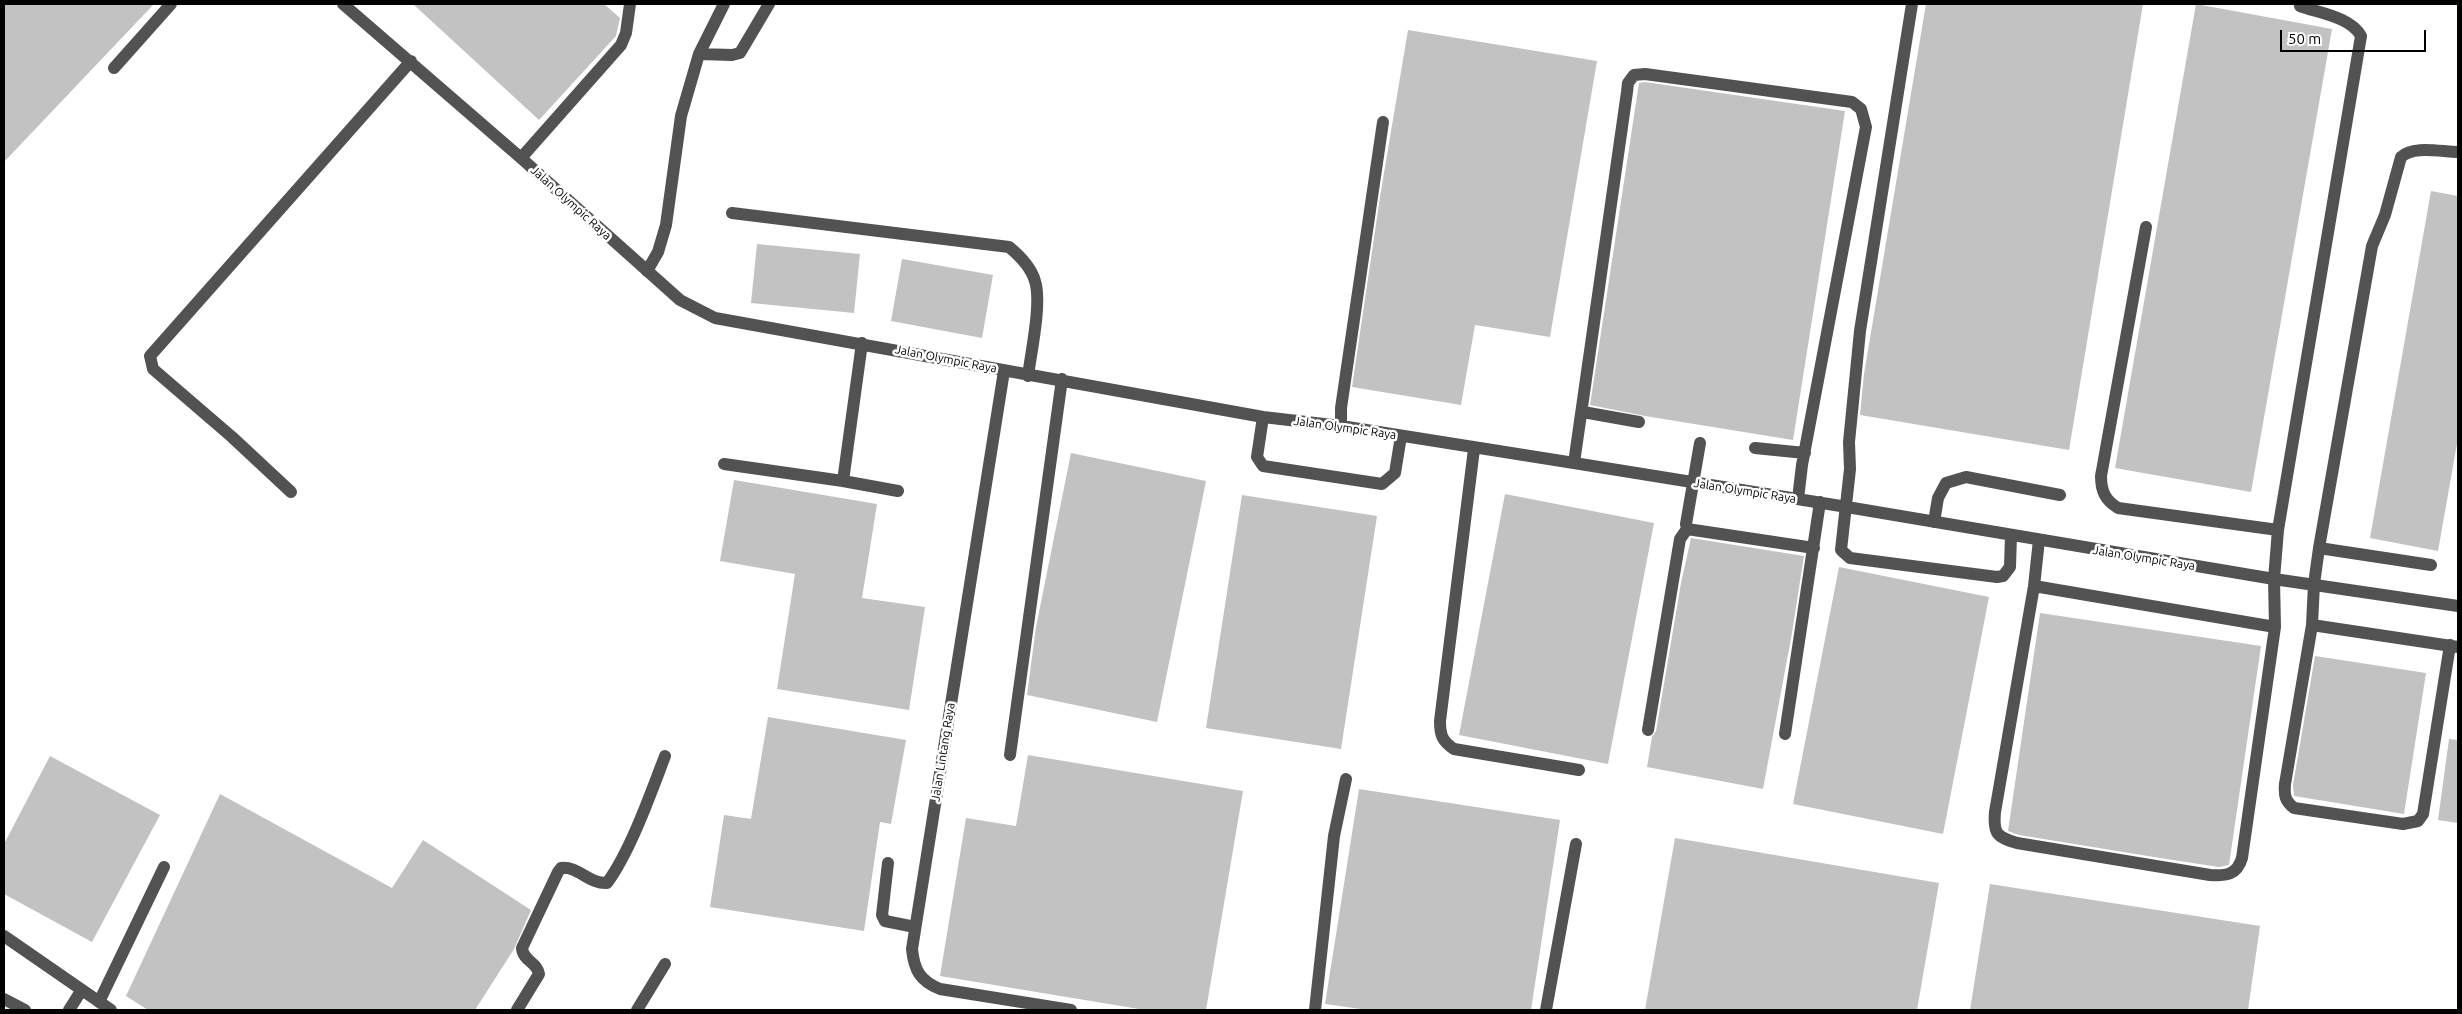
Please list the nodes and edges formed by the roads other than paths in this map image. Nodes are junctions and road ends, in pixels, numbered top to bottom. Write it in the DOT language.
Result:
graph roads {
  1 [pos="170,4"];
  2 [pos="343,4"];
  3 [pos="630,4"];
  4 [pos="724,4"];
  5 [pos="769,4"];
  6 [pos="1912,4"];
  7 [pos="2300,6"];
  8 [pos="698,54"];
  9 [pos="411,61"];
  10 [pos="114,68"];
  11 [pos="1383,122"];
  12 [pos="2458,152"];
  13 [pos="521,158"];
  14 [pos="732,213"];
  15 [pos="2146,227"];
  16 [pos="647,271"];
  17 [pos="862,343"];
  18 [pos="1004,371"];
  19 [pos="1028,376"];
  20 [pos="1062,379"];
  21 [pos="1583,412"];
  22 [pos="1263,417"];
  23 [pos="1639,422"];
  24 [pos="1341,426"];
  25 [pos="1401,436"];
  26 [pos="1700,443"];
  27 [pos="1755,448"];
  28 [pos="1474,449"];
  29 [pos="1805,453"];
  30 [pos="1574,463"];
  31 [pos="724,464"];
  32 [pos="843,481"];
  33 [pos="1694,482"];
  34 [pos="898,491"];
  35 [pos="291,492"];
  36 [pos="2060,495"];
  37 [pos="1798,499"];
  38 [pos="1820,502"];
  39 [pos="1847,507"];
  40 [pos="1934,522"];
  41 [pos="1687,529"];
  42 [pos="2278,530"];
  43 [pos="2011,535"];
  44 [pos="2040,540"];
  45 [pos="1814,548"];
  46 [pos="2319,548"];
  47 [pos="2431,565"];
  48 [pos="2274,579"];
  49 [pos="2314,584"];
  50 [pos="2034,586"];
  51 [pos="2458,606"];
  52 [pos="2312,625"];
  53 [pos="2275,627"];
  54 [pos="2454,646"];
  55 [pos="1648,730"];
  56 [pos="1785,734"];
  57 [pos="1010,755"];
  58 [pos="665,756"];
  59 [pos="1579,770"];
  60 [pos="1346,780"];
  61 [pos="1576,844"];
  62 [pos="888,863"];
  63 [pos="164,867"];
  64 [pos="915,927"];
  65 [pos="4,936"];
  66 [pos="666,964"];
  67 [pos="81,991"];
  68 [pos="4,999"];
  69 [pos="99,1002"];
  70 [pos="25,1010"];
  71 [pos="69,1010"];
  72 [pos="111,1010"];
  73 [pos="517,1010"];
  74 [pos="636,1010"];
  75 [pos="1071,1010"];
  76 [pos="1315,1010"];
  77 [pos="1546,1010"];
  1 -- 10 [label="street"];
  2 -- 9 [label="street, Jalan Olympic Raya"];
  3 -- 13 [label="street"];
  4 -- 8 [label="street"];
  5 -- 8 [label="street"];
  6 -- 39 [label="street"];
  7 -- 42 [label="street"];
  8 -- 16 [label="street"];
  9 -- 13 [label="street, Jalan Olympic Raya"];
  9 -- 35 [label="street"];
  11 -- 24 [label="street"];
  12 -- 46 [label="street"];
  13 -- 16 [label="street, Jalan Olympic Raya"];
  14 -- 19 [label="street"];
  15 -- 42 [label="street"];
  16 -- 17 [label="street, Jalan Olympic Raya"];
  17 -- 18 [label="street, Jalan Olympic Raya"];
  17 -- 32 [label="street"];
  18 -- 19 [label="street, Jalan Olympic Raya"];
  18 -- 64 [label="street, Jalan Lintang Raya"];
  19 -- 20 [label="street, Jalan Olympic Raya"];
  20 -- 22 [label="street, Jalan Olympic Raya"];
  20 -- 57 [label="street"];
  21 -- 23 [label="street"];
  21 -- 29 [label="street"];
  21 -- 30 [label="street"];
  22 -- 24 [label="street, Jalan Olympic Raya"];
  22 -- 25 [label="street"];
  24 -- 25 [label="street, Jalan Olympic Raya"];
  25 -- 28 [label="street, Jalan Olympic Raya"];
  26 -- 33 [label="street"];
  27 -- 29 [label="street"];
  28 -- 30 [label="street, Jalan Olympic Raya"];
  28 -- 59 [label="street"];
  29 -- 37 [label="street"];
  30 -- 33 [label="street, Jalan Olympic Raya"];
  31 -- 32 [label="street"];
  32 -- 34 [label="street"];
  33 -- 37 [label="street, Jalan Olympic Raya"];
  33 -- 41 [label="street"];
  36 -- 40 [label="street"];
  37 -- 38 [label="street, Jalan Olympic Raya"];
  38 -- 39 [label="street, Jalan Olympic Raya"];
  38 -- 45 [label="street"];
  39 -- 40 [label="street, Jalan Olympic Raya"];
  39 -- 43 [label="street"];
  40 -- 43 [label="street, Jalan Olympic Raya"];
  41 -- 45 [label="street"];
  41 -- 55 [label="street"];
  42 -- 48 [label="street"];
  43 -- 44 [label="street, Jalan Olympic Raya"];
  44 -- 48 [label="street, Jalan Olympic Raya"];
  44 -- 50 [label="street"];
  45 -- 56 [label="street"];
  46 -- 47 [label="street"];
  46 -- 49 [label="street"];
  48 -- 49 [label="street, Jalan Olympic Raya"];
  48 -- 53 [label="street"];
  49 -- 51 [label="street, Jalan Olympic Raya"];
  49 -- 52 [label="street"];
  50 -- 53 [label="street"];
  50 -- 53 [label="street"];
  52 -- 54 [label="street"];
  52 -- 54 [label="street"];
  58 -- 73 [label="street"];
  60 -- 76 [label="street"];
  61 -- 77 [label="street"];
  62 -- 64 [label="street"];
  63 -- 69 [label="street"];
  64 -- 75 [label="street, Jalan Lintang Raya"];
  65 -- 67 [label="street"];
  66 -- 74 [label="street"];
  67 -- 69 [label="street"];
  67 -- 71 [label="street"];
  68 -- 70 [label="street"];
  69 -- 72 [label="street"];
}
